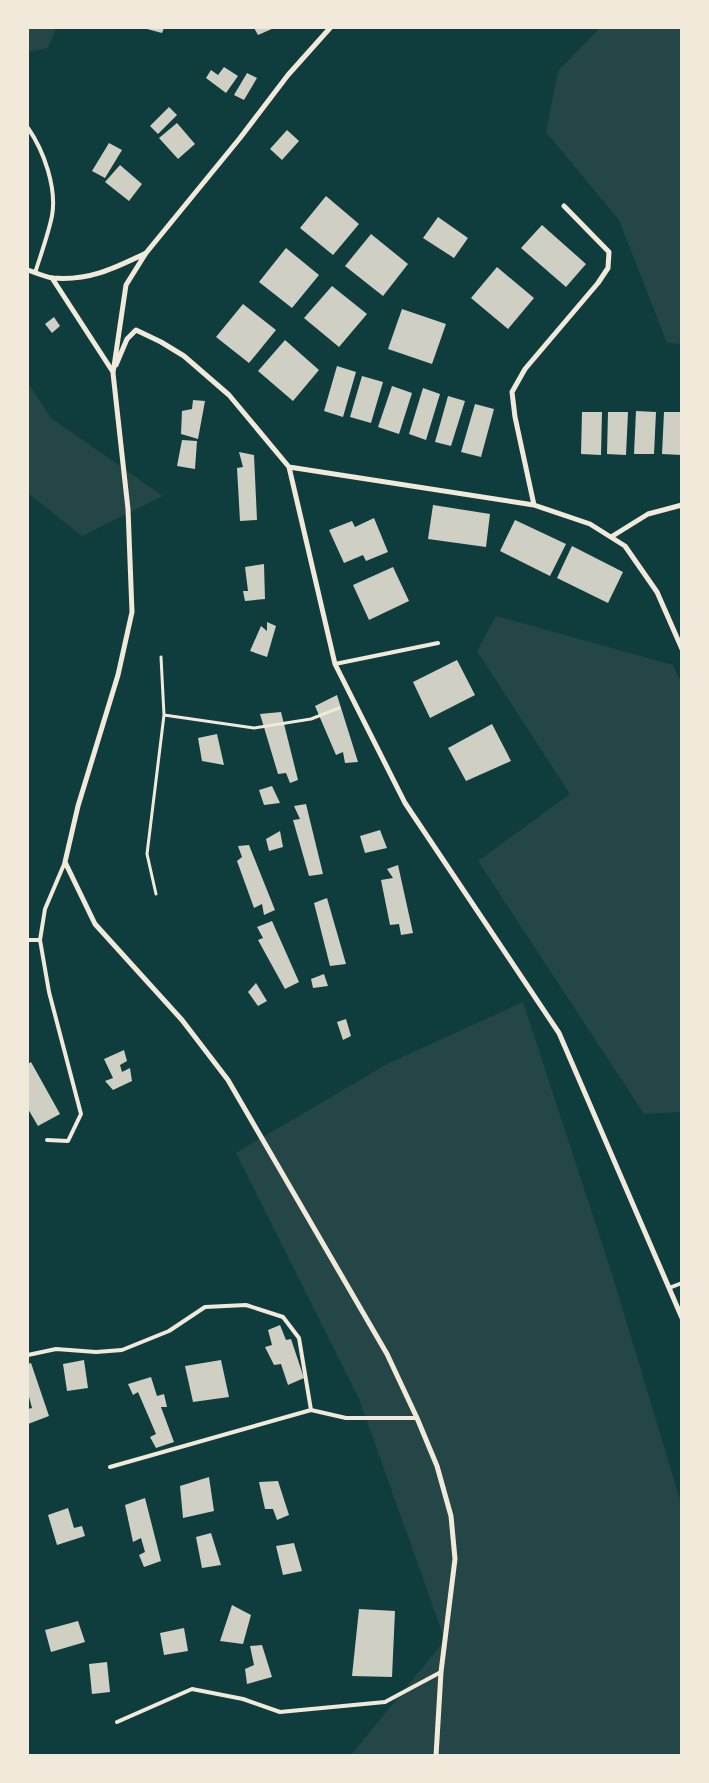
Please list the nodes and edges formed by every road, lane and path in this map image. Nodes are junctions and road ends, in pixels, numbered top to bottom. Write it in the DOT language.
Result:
graph roads {
  1 [pos="330,28"];
  2 [pos="28,128"];
  3 [pos="564,206"];
  4 [pos="146,253"];
  5 [pos="28,270"];
  6 [pos="35,272"];
  7 [pos="52,278"];
  8 [pos="113,373"];
  9 [pos="289,467"];
  10 [pos="534,505"];
  11 [pos="682,505"];
  12 [pos="610,537"];
  13 [pos="438,642"];
  14 [pos="682,650"];
  15 [pos="161,657"];
  16 [pos="335,664"];
  17 [pos="354,702"];
  18 [pos="164,715"];
  19 [pos="65,862"];
  20 [pos="156,894"];
  21 [pos="28,940"];
  22 [pos="40,940"];
  23 [pos="47,1140"];
  24 [pos="682,1283"];
  25 [pos="669,1288"];
  26 [pos="682,1318"];
  27 [pos="28,1355"];
  28 [pos="311,1410"];
  29 [pos="417,1418"];
  30 [pos="110,1467"];
  31 [pos="441,1672"];
  32 [pos="117,1722"];
  33 [pos="436,1756"];
  1 -- 4 [label="street"];
  2 -- 6 [label="lane"];
  3 -- 10 [label="street"];
  4 -- 7 [label="street"];
  4 -- 8 [label="street"];
  5 -- 6 [label="street"];
  6 -- 7 [label="street"];
  7 -- 8 [label="street"];
  8 -- 9 [label="street"];
  8 -- 19 [label="street"];
  9 -- 10 [label="street"];
  9 -- 16 [label="street"];
  10 -- 12 [label="street"];
  11 -- 12 [label="street"];
  12 -- 14 [label="street"];
  13 -- 16 [label="lane"];
  15 -- 18 [label="path"];
  16 -- 17 [label="street"];
  17 -- 18 [label="path"];
  17 -- 25 [label="street"];
  18 -- 20 [label="path"];
  19 -- 22 [label="lane"];
  19 -- 29 [label="street"];
  21 -- 22 [label="lane"];
  22 -- 23 [label="lane"];
  24 -- 25 [label="lane"];
  25 -- 26 [label="street"];
  27 -- 28 [label="lane"];
  28 -- 29 [label="lane"];
  28 -- 30 [label="lane"];
  29 -- 31 [label="street"];
  31 -- 32 [label="lane"];
  31 -- 33 [label="street"];
}
